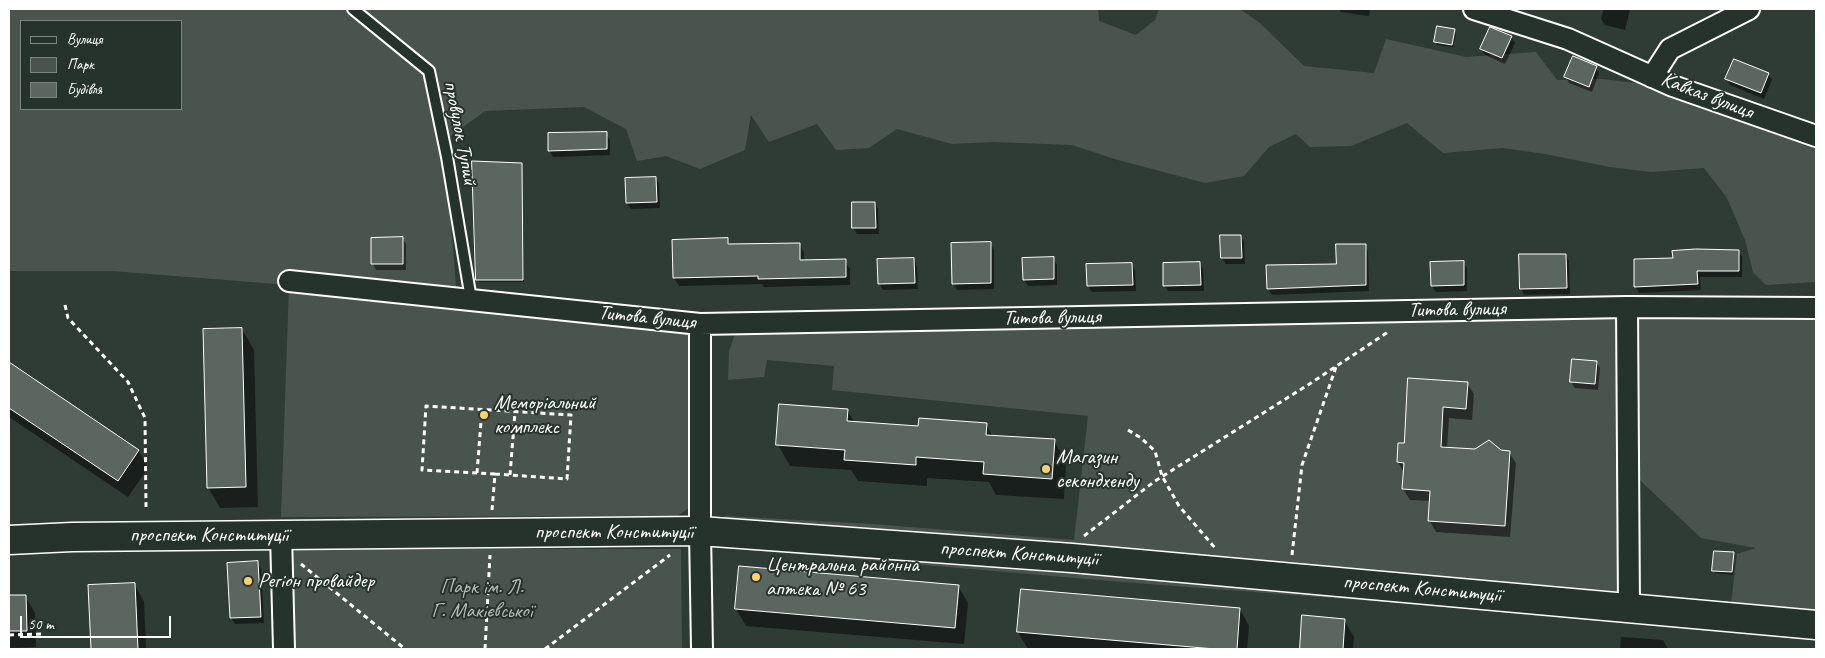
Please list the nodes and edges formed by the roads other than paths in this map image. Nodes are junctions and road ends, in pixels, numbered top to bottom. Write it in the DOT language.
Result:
graph roads {
  1 [pos="353,9"];
  2 [pos="1474,9"];
  3 [pos="1748,9"];
  4 [pos="1652,76"];
  5 [pos="1816,136"];
  6 [pos="289,281"];
  7 [pos="471,299"];
  8 [pos="1626,307"];
  9 [pos="1816,308"];
  10 [pos="700,324"];
  11 [pos="700,531"];
  12 [pos="9,540"];
  13 [pos="281,542"];
  14 [pos="1629,608"];
  15 [pos="1816,625"];
  16 [pos="284,649"];
  17 [pos="702,649"];
  1 -- 7 [label="lane, провулок Тупий"];
  2 -- 4 [label="street"];
  3 -- 4 [label="street, Кавказ вулиця"];
  4 -- 5 [label="street, Кавказ вулиця"];
  6 -- 7 [label="street, Титова вулиця"];
  7 -- 10 [label="street, Титова вулиця"];
  8 -- 9 [label="street, Титова вулиця"];
  8 -- 10 [label="street, Титова вулиця"];
  8 -- 14 [label="street"];
  10 -- 11 [label="street"];
  11 -- 13 [label="main road, проспект Конституції"];
  11 -- 14 [label="main road, проспект Конституції"];
  11 -- 17 [label="street"];
  12 -- 13 [label="main road, проспект Конституції"];
  13 -- 16 [label="street"];
  14 -- 15 [label="main road, проспект Конституції"];
}
